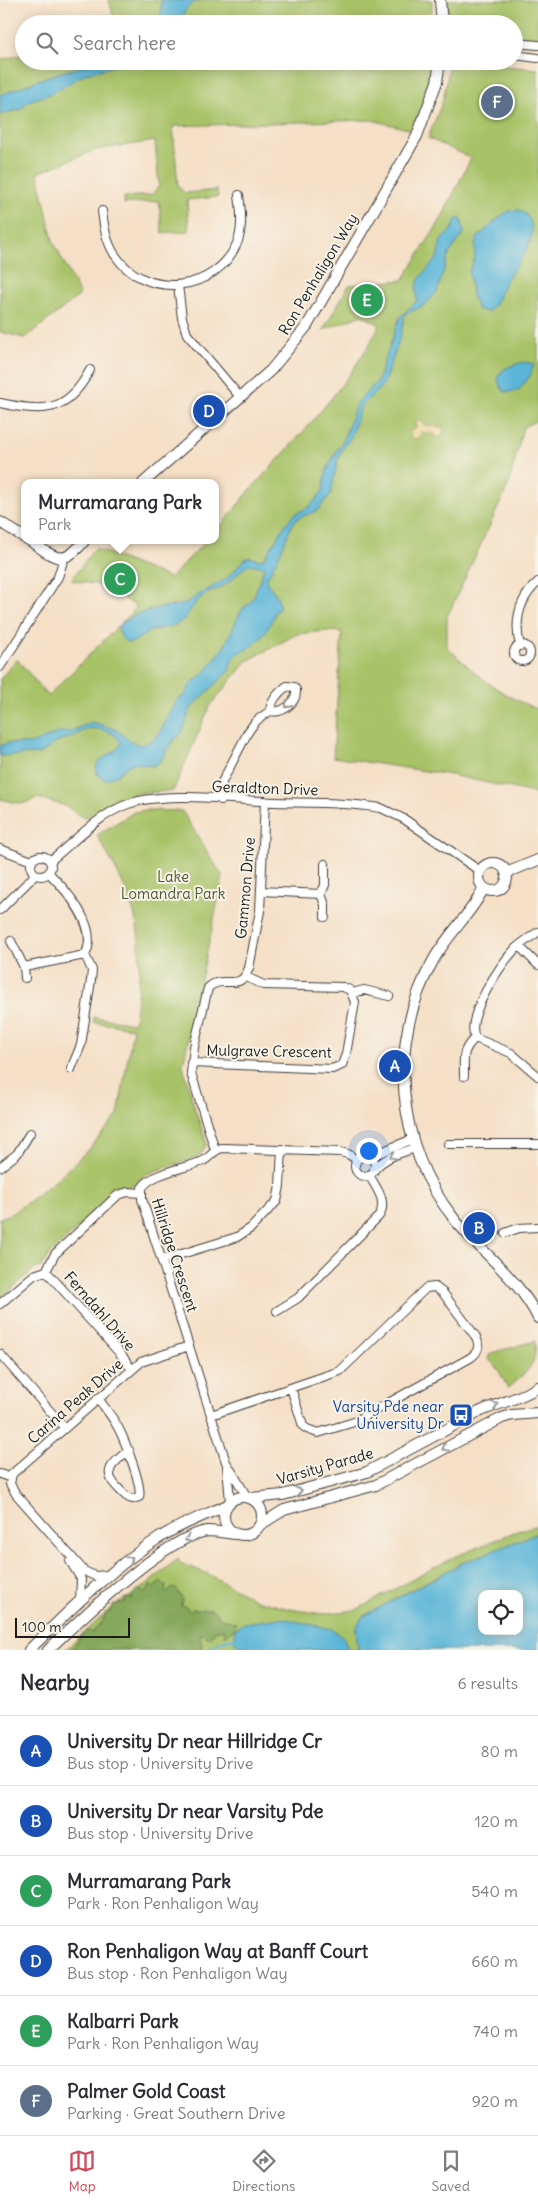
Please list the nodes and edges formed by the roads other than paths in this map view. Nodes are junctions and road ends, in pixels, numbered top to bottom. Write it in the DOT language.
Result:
graph roads {
  1 [pos="440,0"];
  2 [pos="441,15"];
  3 [pos="523,44"];
  4 [pos="538,45"];
  5 [pos="523,56"];
  6 [pos="538,58"];
  7 [pos="439,70"];
  8 [pos="239,196"];
  9 [pos="102,211"];
  10 [pos="178,285"];
  11 [pos="90,370"];
  12 [pos="240,397"];
  13 [pos="0,403"];
  14 [pos="148,479"];
  15 [pos="0,522"];
  16 [pos="21,535"];
  17 [pos="35,544"];
  18 [pos="82,544"];
  19 [pos="64,558"];
  20 [pos="538,582"];
  21 [pos="520,646"];
  22 [pos="0,667"];
  23 [pos="270,711"];
  24 [pos="221,800"];
  25 [pos="265,801"];
  26 [pos="0,849"];
  27 [pos="538,860"];
  28 [pos="32,861"];
  29 [pos="50,861"];
  30 [pos="325,864"];
  31 [pos="480,871"];
  32 [pos="48,873"];
  33 [pos="506,873"];
  34 [pos="36,874"];
  35 [pos="484,888"];
  36 [pos="261,891"];
  37 [pos="321,894"];
  38 [pos="0,910"];
  39 [pos="325,917"];
  40 [pos="538,932"];
  41 [pos="11,942"];
  42 [pos="519,946"];
  43 [pos="85,955"];
  44 [pos="538,965"];
  45 [pos="24,967"];
  46 [pos="246,977"];
  47 [pos="25,978"];
  48 [pos="352,993"];
  49 [pos="389,996"];
  50 [pos="476,1038"];
  51 [pos="191,1063"];
  52 [pos="71,1069"];
  53 [pos="464,1076"];
  54 [pos="538,1076"];
  55 [pos="30,1133"];
  56 [pos="414,1144"];
  57 [pos="448,1144"];
  58 [pos="538,1144"];
  59 [pos="282,1149"];
  60 [pos="215,1150"];
  61 [pos="365,1156"];
  62 [pos="357,1160"];
  63 [pos="0,1167"];
  64 [pos="372,1172"];
  65 [pos="141,1192"];
  66 [pos="538,1227"];
  67 [pos="505,1233"];
  68 [pos="162,1260"];
  69 [pos="46,1271"];
  70 [pos="0,1304"];
  71 [pos="277,1311"];
  72 [pos="538,1318"];
  73 [pos="189,1346"];
  74 [pos="0,1354"];
  75 [pos="132,1370"];
  76 [pos="538,1387"];
  77 [pos="291,1388"];
  78 [pos="98,1398"];
  79 [pos="538,1413"];
  80 [pos="211,1414"];
  81 [pos="64,1427"];
  82 [pos="128,1450"];
  83 [pos="226,1462"];
  84 [pos="0,1474"];
  85 [pos="11,1478"];
  86 [pos="249,1498"];
  87 [pos="228,1503"];
  88 [pos="260,1525"];
  89 [pos="235,1534"];
  90 [pos="62,1547"];
  91 [pos="111,1575"];
  92 [pos="79,1603"];
  93 [pos="29,1650"];
  94 [pos="48,1650"];
  1 -- 2 [label="street"];
  3 -- 4 [label="street"];
  5 -- 6 [label="street"];
  7 -- 12 [label="street, Ron Penhaligon Way"];
  8 -- 10 [label="street"];
  9 -- 10 [label="street"];
  10 -- 12 [label="street"];
  11 -- 13 [label="street"];
  12 -- 14 [label="street, Ron Penhaligon Way"];
  15 -- 16 [label="street"];
  17 -- 19 [label="street"];
  18 -- 19 [label="street"];
  19 -- 22 [label="street"];
  20 -- 21 [label="street"];
  23 -- 24 [label="street"];
  24 -- 25 [label="street, Geraldton Drive"];
  24 -- 29 [label="street, Geraldton Drive"];
  25 -- 31 [label="street, Geraldton Drive"];
  25 -- 36 [label="street, Gammon Drive"];
  26 -- 28 [label="street"];
  27 -- 33 [label="street"];
  28 -- 29 [label="street"];
  28 -- 34 [label="street"];
  29 -- 32 [label="street"];
  30 -- 37 [label="street"];
  31 -- 33 [label="street"];
  31 -- 35 [label="street"];
  32 -- 34 [label="street"];
  32 -- 43 [label="street"];
  33 -- 35 [label="street"];
  34 -- 38 [label="street"];
  35 -- 56 [label="street"];
  36 -- 37 [label="street"];
  36 -- 46 [label="street, Gammon Drive"];
  37 -- 39 [label="street"];
  40 -- 42 [label="street"];
  41 -- 45 [label="street"];
  42 -- 44 [label="street"];
  42 -- 50 [label="street"];
  43 -- 45 [label="street"];
  43 -- 52 [label="street"];
  45 -- 47 [label="street"];
  46 -- 48 [label="street"];
  46 -- 51 [label="street"];
  48 -- 49 [label="street"];
  48 -- 51 [label="street, Mulgrave Crescent"];
  50 -- 53 [label="street"];
  50 -- 54 [label="street"];
  51 -- 60 [label="street"];
  55 -- 63 [label="street"];
  56 -- 61 [label="street"];
  56 -- 64 [label="street, one-way"];
  56 -- 72 [label="street"];
  57 -- 58 [label="street"];
  59 -- 60 [label="street"];
  59 -- 62 [label="street"];
  59 -- 68 [label="street"];
  60 -- 65 [label="street, Hillridge Crescent"];
  61 -- 62 [label="street"];
  61 -- 64 [label="street"];
  62 -- 64 [label="street"];
  64 -- 71 [label="street"];
  65 -- 68 [label="street, Hillridge Crescent"];
  65 -- 69 [label="street"];
  66 -- 67 [label="street"];
  68 -- 73 [label="street, Hillridge Crescent"];
  69 -- 70 [label="street"];
  69 -- 75 [label="street, Ferndahl Drive"];
  73 -- 75 [label="street, Carina Peak Drive"];
  73 -- 80 [label="street, Hillridge Crescent"];
  74 -- 81 [label="street"];
  75 -- 78 [label="street, Carina Peak Drive"];
  86 -- 76 [label="street, Varsity Parade, one-way"];
  77 -- 77 [label="street"];
  77 -- 80 [label="street"];
  78 -- 81 [label="street, Carina Peak Drive"];
  78 -- 82 [label="street"];
  79 -- 88 [label="street, Varsity Parade, one-way"];
  80 -- 83 [label="street, Hillridge Crescent"];
  81 -- 85 [label="street, Carina Peak Drive"];
  82 -- 82 [label="street"];
  83 -- 86 [label="street, Hillridge Crescent"];
  83 -- 87 [label="street, Hillridge Crescent"];
  84 -- 85 [label="street"];
  85 -- 90 [label="street"];
  86 -- 87 [label="street"];
  86 -- 88 [label="street"];
  87 -- 89 [label="street"];
  91 -- 87 [label="street, one-way"];
  88 -- 89 [label="street"];
  89 -- 94 [label="street, one-way"];
  90 -- 91 [label="street"];
  90 -- 92 [label="street"];
  91 -- 92 [label="street"];
  92 -- 93 [label="street"];
}
